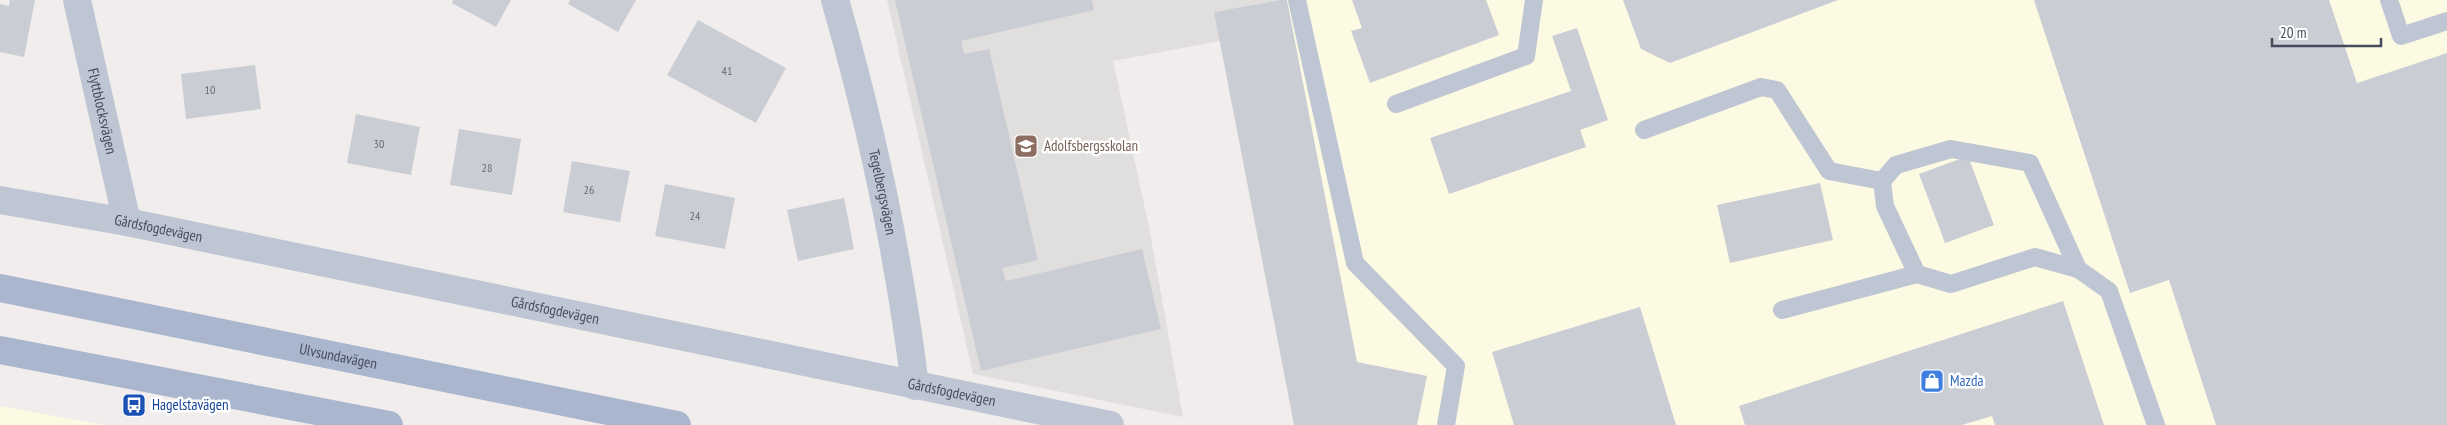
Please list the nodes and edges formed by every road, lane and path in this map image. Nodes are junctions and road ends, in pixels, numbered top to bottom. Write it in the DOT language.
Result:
graph roads {
  1 [pos="76,0"];
  2 [pos="835,0"];
  3 [pos="1297,0"];
  4 [pos="1534,0"];
  5 [pos="2389,0"];
  6 [pos="2447,21"];
  7 [pos="1396,104"];
  8 [pos="1644,130"];
  9 [pos="1882,181"];
  10 [pos="0,200"];
  11 [pos="127,222"];
  12 [pos="2078,269"];
  13 [pos="1916,274"];
  14 [pos="0,288"];
  15 [pos="1782,310"];
  16 [pos="0,350"];
  17 [pos="915,386"];
  18 [pos="389,425"];
  19 [pos="677,425"];
  20 [pos="1110,425"];
  21 [pos="1446,425"];
  22 [pos="2156,425"];
  1 -- 11 [label="street, Flyttblocksvägen"];
  2 -- 17 [label="street, Tegelbergsvägen"];
  3 -- 21 [label="lane"];
  4 -- 7 [label="lane"];
  5 -- 6 [label="lane"];
  8 -- 9 [label="lane"];
  9 -- 12 [label="lane"];
  9 -- 13 [label="lane"];
  10 -- 11 [label="street, Gårdsfogdevägen"];
  11 -- 17 [label="street, Gårdsfogdevägen"];
  12 -- 13 [label="lane"];
  12 -- 22 [label="lane"];
  13 -- 15 [label="lane"];
  14 -- 19 [label="main road, Ulvsundavägen"];
  16 -- 18 [label="main road"];
  17 -- 20 [label="street, Gårdsfogdevägen"];
}
